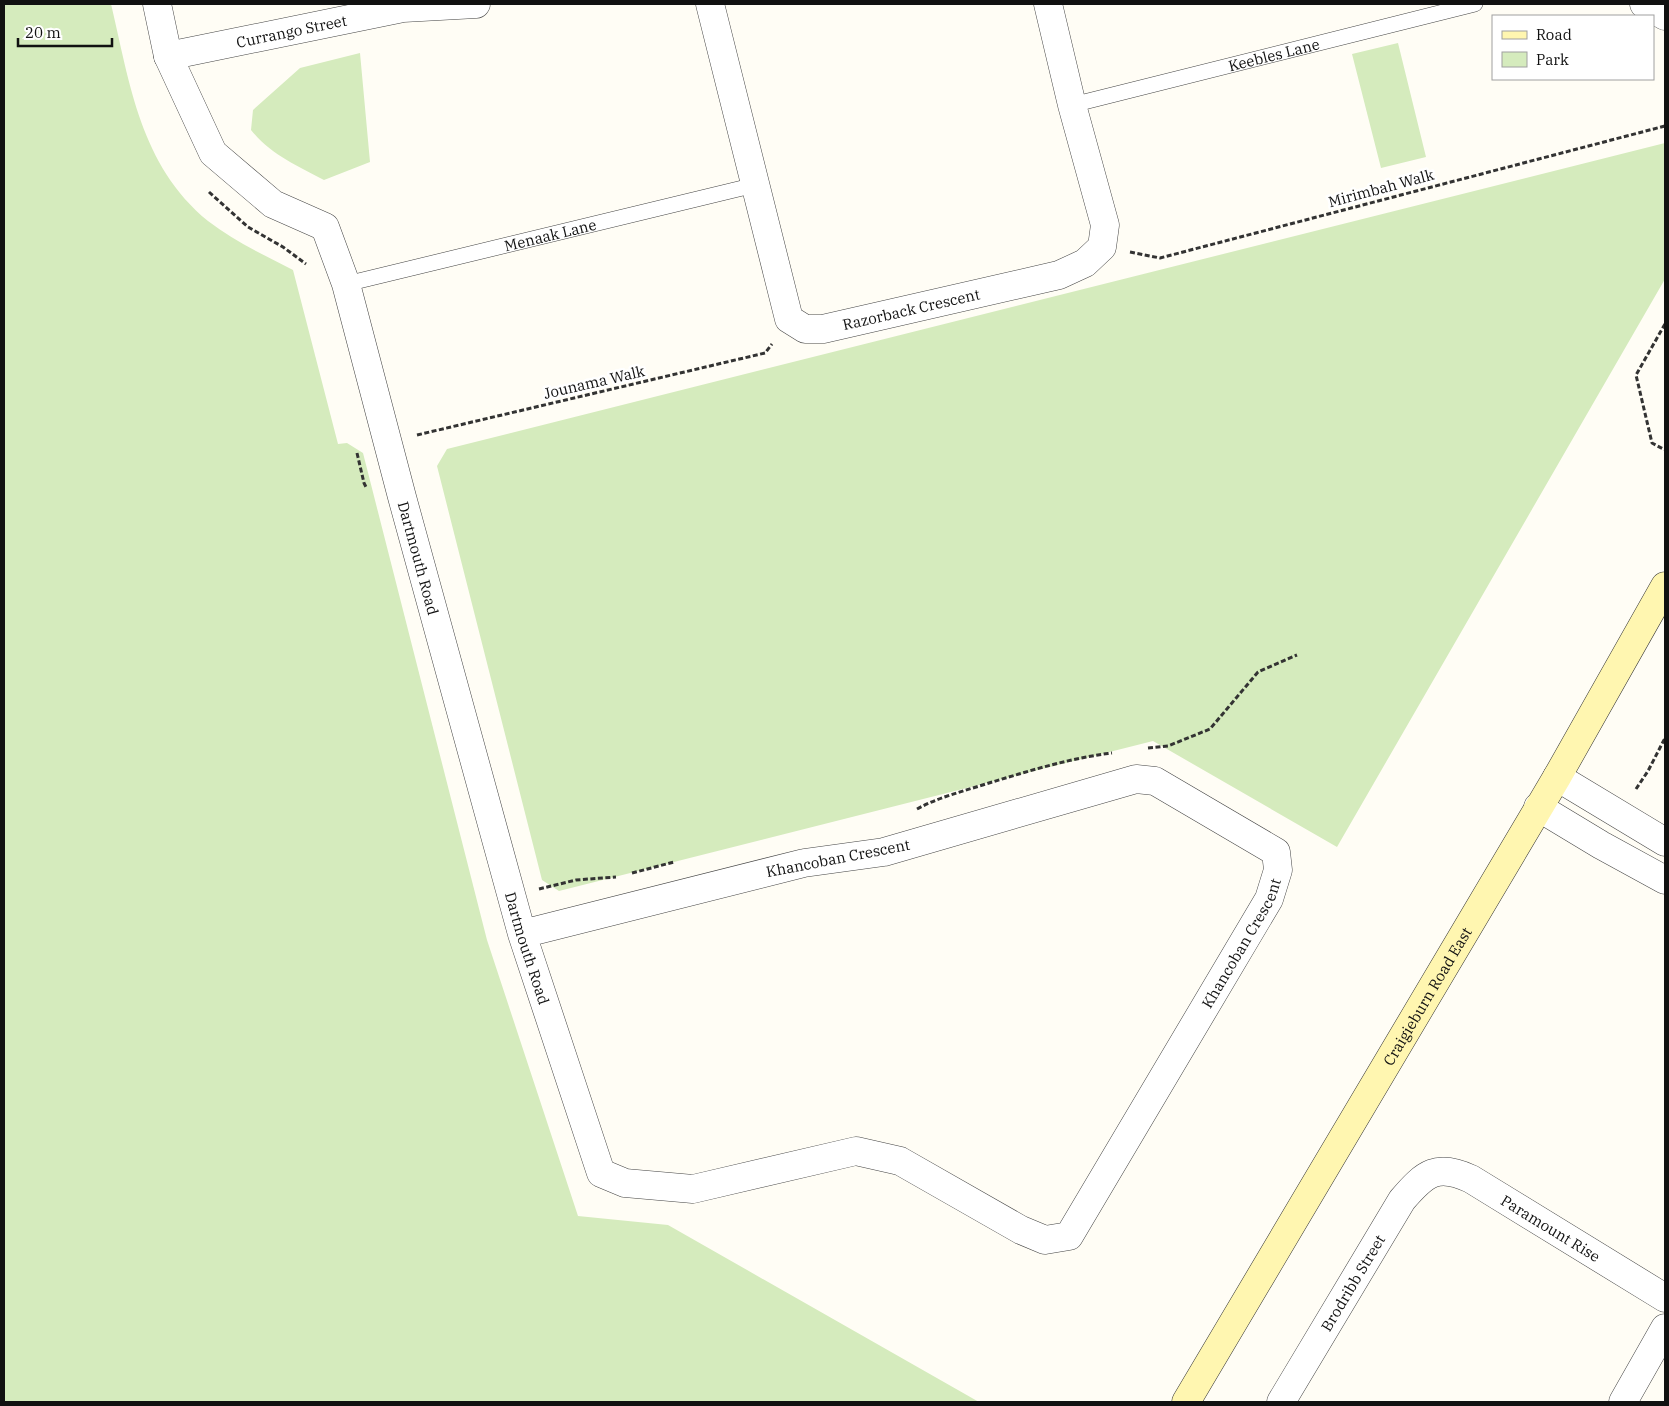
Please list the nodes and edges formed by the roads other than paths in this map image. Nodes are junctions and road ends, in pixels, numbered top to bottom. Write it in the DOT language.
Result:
graph roads {
  1 [pos="157,4"];
  2 [pos="476,4"];
  3 [pos="710,4"];
  4 [pos="1048,4"];
  5 [pos="1475,4"];
  6 [pos="1644,4"];
  7 [pos="1665,16"];
  8 [pos="168,56"];
  9 [pos="1072,105"];
  10 [pos="755,185"];
  11 [pos="346,284"];
  12 [pos="1665,586"];
  13 [pos="1557,777"];
  14 [pos="1538,808"];
  15 [pos="1665,842"];
  16 [pos="1665,880"];
  17 [pos="522,934"];
  18 [pos="601,1173"];
  19 [pos="1432,1173"];
  20 [pos="1665,1298"];
  21 [pos="1665,1328"];
  22 [pos="1186,1402"];
  23 [pos="1281,1402"];
  24 [pos="1623,1402"];
  1 -- 8 [label="street, Dartmouth Road"];
  2 -- 8 [label="street, Currango Street"];
  3 -- 10 [label="street"];
  4 -- 9 [label="street"];
  5 -- 9 [label="lane, Keebles Lane"];
  6 -- 7 [label="street"];
  8 -- 11 [label="street, Dartmouth Road"];
  9 -- 10 [label="street, Razorback Crescent"];
  10 -- 11 [label="lane, Menaak Lane"];
  11 -- 17 [label="street, Dartmouth Road"];
  12 -- 13 [label="main road, Craigieburn Road East"];
  13 -- 14 [label="main road, Craigieburn Road East"];
  13 -- 15 [label="street"];
  14 -- 16 [label="street"];
  14 -- 22 [label="main road, Craigieburn Road East"];
  17 -- 18 [label="street, Dartmouth Road"];
  17 -- 18 [label="street, Khancoban Crescent"];
  19 -- 20 [label="street, Paramount Rise"];
  19 -- 23 [label="street, Brodribb Street"];
  21 -- 24 [label="street"];
}
